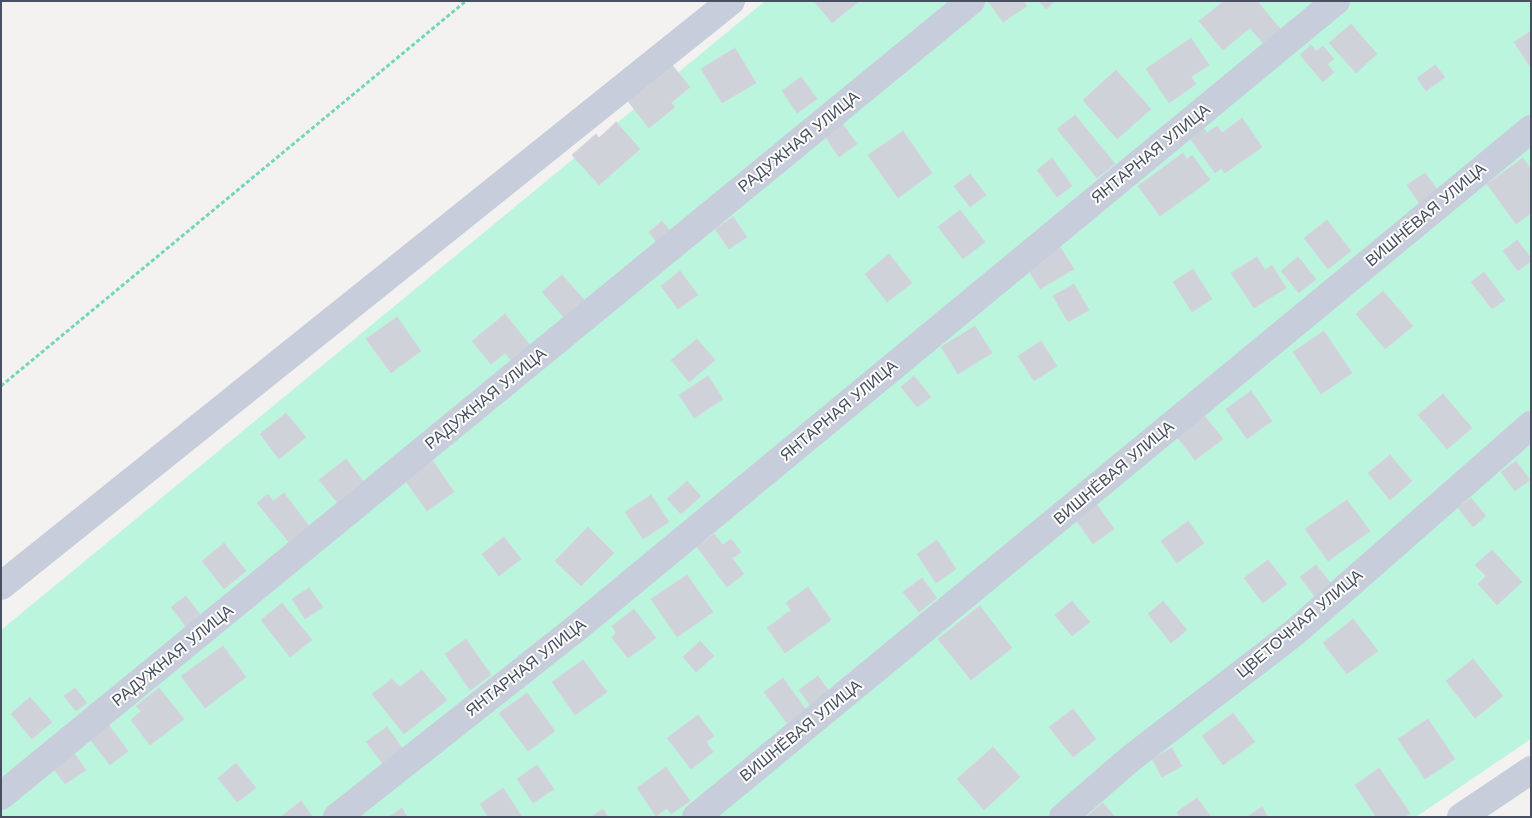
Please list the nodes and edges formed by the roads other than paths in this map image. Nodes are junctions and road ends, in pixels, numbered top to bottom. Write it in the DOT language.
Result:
graph roads {
  1 [pos="731,1"];
  2 [pos="970,1"];
  3 [pos="1336,1"];
  4 [pos="1531,128"];
  5 [pos="1531,424"];
  6 [pos="1,586"];
  7 [pos="1531,770"];
  8 [pos="1,796"];
  9 [pos="337,817"];
  10 [pos="696,817"];
  11 [pos="1063,817"];
  12 [pos="1461,817"];
  1 -- 6 [label="street"];
  2 -- 8 [label="street, РАДУЖНАЯ УЛИЦА"];
  3 -- 9 [label="street, ЯНТАРНАЯ УЛИЦА"];
  4 -- 10 [label="street, ВИШНЁВАЯ УЛИЦА"];
  5 -- 11 [label="street, ЦВЕТОЧНАЯ УЛИЦА"];
  7 -- 12 [label="street"];
}
